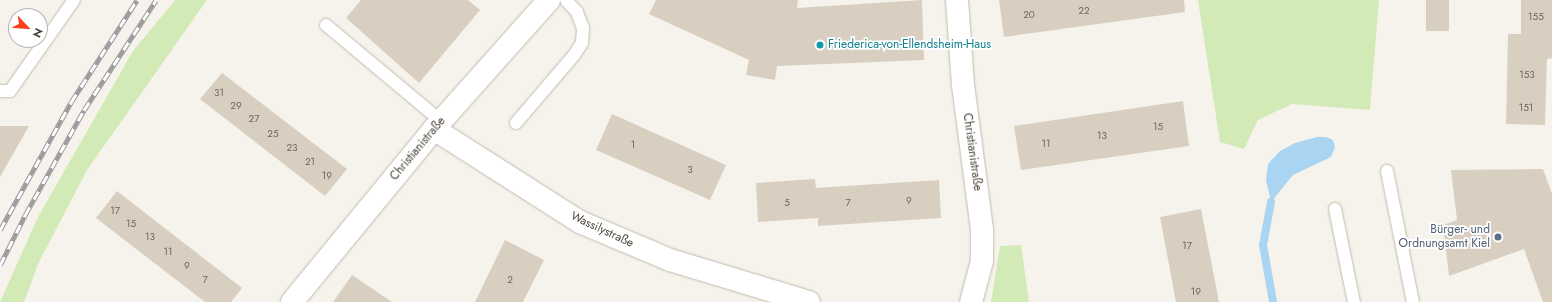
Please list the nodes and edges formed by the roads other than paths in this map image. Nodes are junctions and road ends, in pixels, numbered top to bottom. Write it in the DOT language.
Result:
graph roads {
  1 [pos="74,0"];
  2 [pos="549,0"];
  3 [pos="566,0"];
  4 [pos="957,0"];
  5 [pos="326,25"];
  6 [pos="0,91"];
  7 [pos="516,123"];
  8 [pos="438,125"];
  9 [pos="1387,171"];
  10 [pos="1334,209"];
  11 [pos="762,295"];
  12 [pos="292,302"];
  13 [pos="809,302"];
  14 [pos="971,302"];
  15 [pos="1354,302"];
  16 [pos="1413,302"];
  1 -- 6 [label="lane"];
  2 -- 8 [label="street, Christianistraße"];
  3 -- 7 [label="lane"];
  4 -- 14 [label="street, Christianistraße"];
  5 -- 8 [label="lane"];
  8 -- 11 [label="street, Wassilystraße"];
  8 -- 12 [label="street, Christianistraße"];
  9 -- 16 [label="lane"];
  10 -- 15 [label="lane"];
  11 -- 13 [label="street, Wassilystraße"];
}
